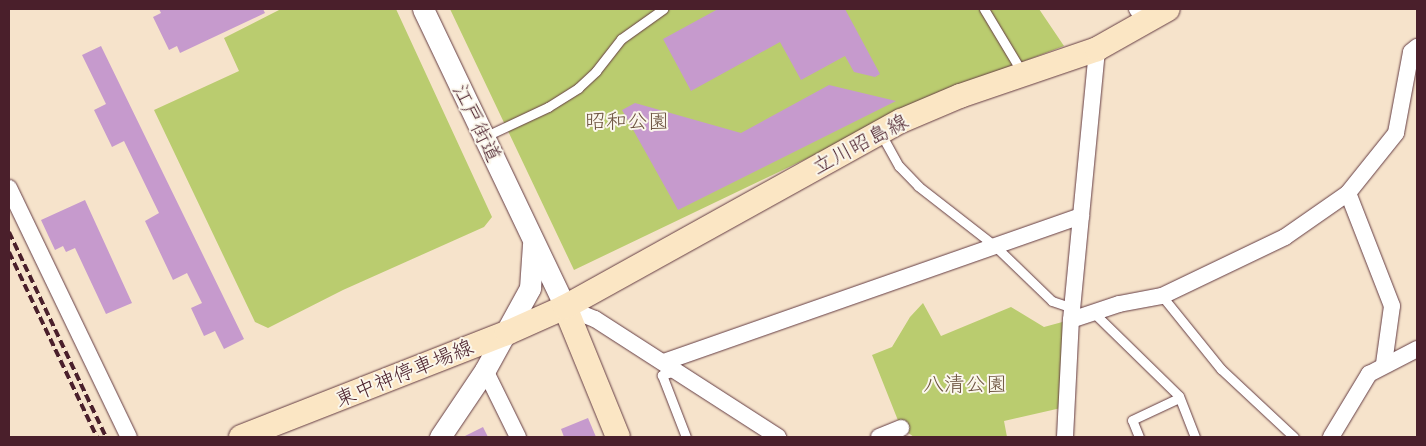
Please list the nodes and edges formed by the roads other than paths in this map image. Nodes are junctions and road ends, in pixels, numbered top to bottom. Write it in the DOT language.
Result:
graph roads {
  1 [pos="423,9"];
  2 [pos="663,9"];
  3 [pos="984,9"];
  4 [pos="1168,9"];
  5 [pos="1142,15"];
  6 [pos="1417,47"];
  7 [pos="1096,49"];
  8 [pos="1023,74"];
  9 [pos="880,132"];
  10 [pos="484,137"];
  11 [pos="9,188"];
  12 [pos="1348,194"];
  13 [pos="1081,216"];
  14 [pos="532,236"];
  15 [pos="995,246"];
  16 [pos="1162,296"];
  17 [pos="565,307"];
  18 [pos="1072,314"];
  19 [pos="1095,314"];
  20 [pos="507,333"];
  21 [pos="1417,349"];
  22 [pos="1384,364"];
  23 [pos="671,366"];
  24 [pos="485,370"];
  25 [pos="1179,398"];
  26 [pos="901,428"];
  27 [pos="282,431"];
  28 [pos="129,437"];
  29 [pos="242,437"];
  30 [pos="440,437"];
  31 [pos="518,437"];
  32 [pos="618,437"];
  33 [pos="686,437"];
  34 [pos="778,437"];
  35 [pos="879,437"];
  36 [pos="1065,437"];
  37 [pos="1139,437"];
  38 [pos="1195,437"];
  39 [pos="1294,437"];
  40 [pos="1331,437"];
  1 -- 10 [label="street, 江戸街道"];
  2 -- 10 [label="lane"];
  3 -- 8 [label="lane"];
  4 -- 5 [label="main road, 立川昭島線"];
  5 -- 7 [label="main road, 立川昭島線"];
  6 -- 12 [label="street"];
  7 -- 8 [label="main road, 立川昭島線"];
  7 -- 13 [label="street"];
  8 -- 9 [label="main road, 立川昭島線"];
  9 -- 15 [label="lane"];
  9 -- 17 [label="main road, 立川昭島線"];
  10 -- 14 [label="street, 江戸街道"];
  11 -- 28 [label="street"];
  12 -- 16 [label="street"];
  12 -- 22 [label="street"];
  13 -- 15 [label="street"];
  13 -- 18 [label="street"];
  14 -- 17 [label="street, 江戸街道"];
  14 -- 20 [label="street, 江戸街道"];
  15 -- 18 [label="lane"];
  15 -- 23 [label="street"];
  16 -- 19 [label="street"];
  16 -- 39 [label="lane"];
  17 -- 20 [label="main road, 東中神停車場線"];
  17 -- 23 [label="street"];
  17 -- 32 [label="main road, 江戸街道"];
  18 -- 19 [label="street"];
  18 -- 36 [label="street"];
  19 -- 25 [label="lane"];
  20 -- 24 [label="street, 江戸街道"];
  20 -- 27 [label="main road, 東中神停車場線"];
  21 -- 22 [label="street"];
  22 -- 40 [label="street"];
  23 -- 33 [label="lane"];
  23 -- 34 [label="street"];
  24 -- 30 [label="street, 江戸街道"];
  24 -- 31 [label="street"];
  25 -- 37 [label="lane"];
  25 -- 38 [label="lane"];
  26 -- 35 [label="street"];
  27 -- 29 [label="main road, 東中神停車場線"];
}
